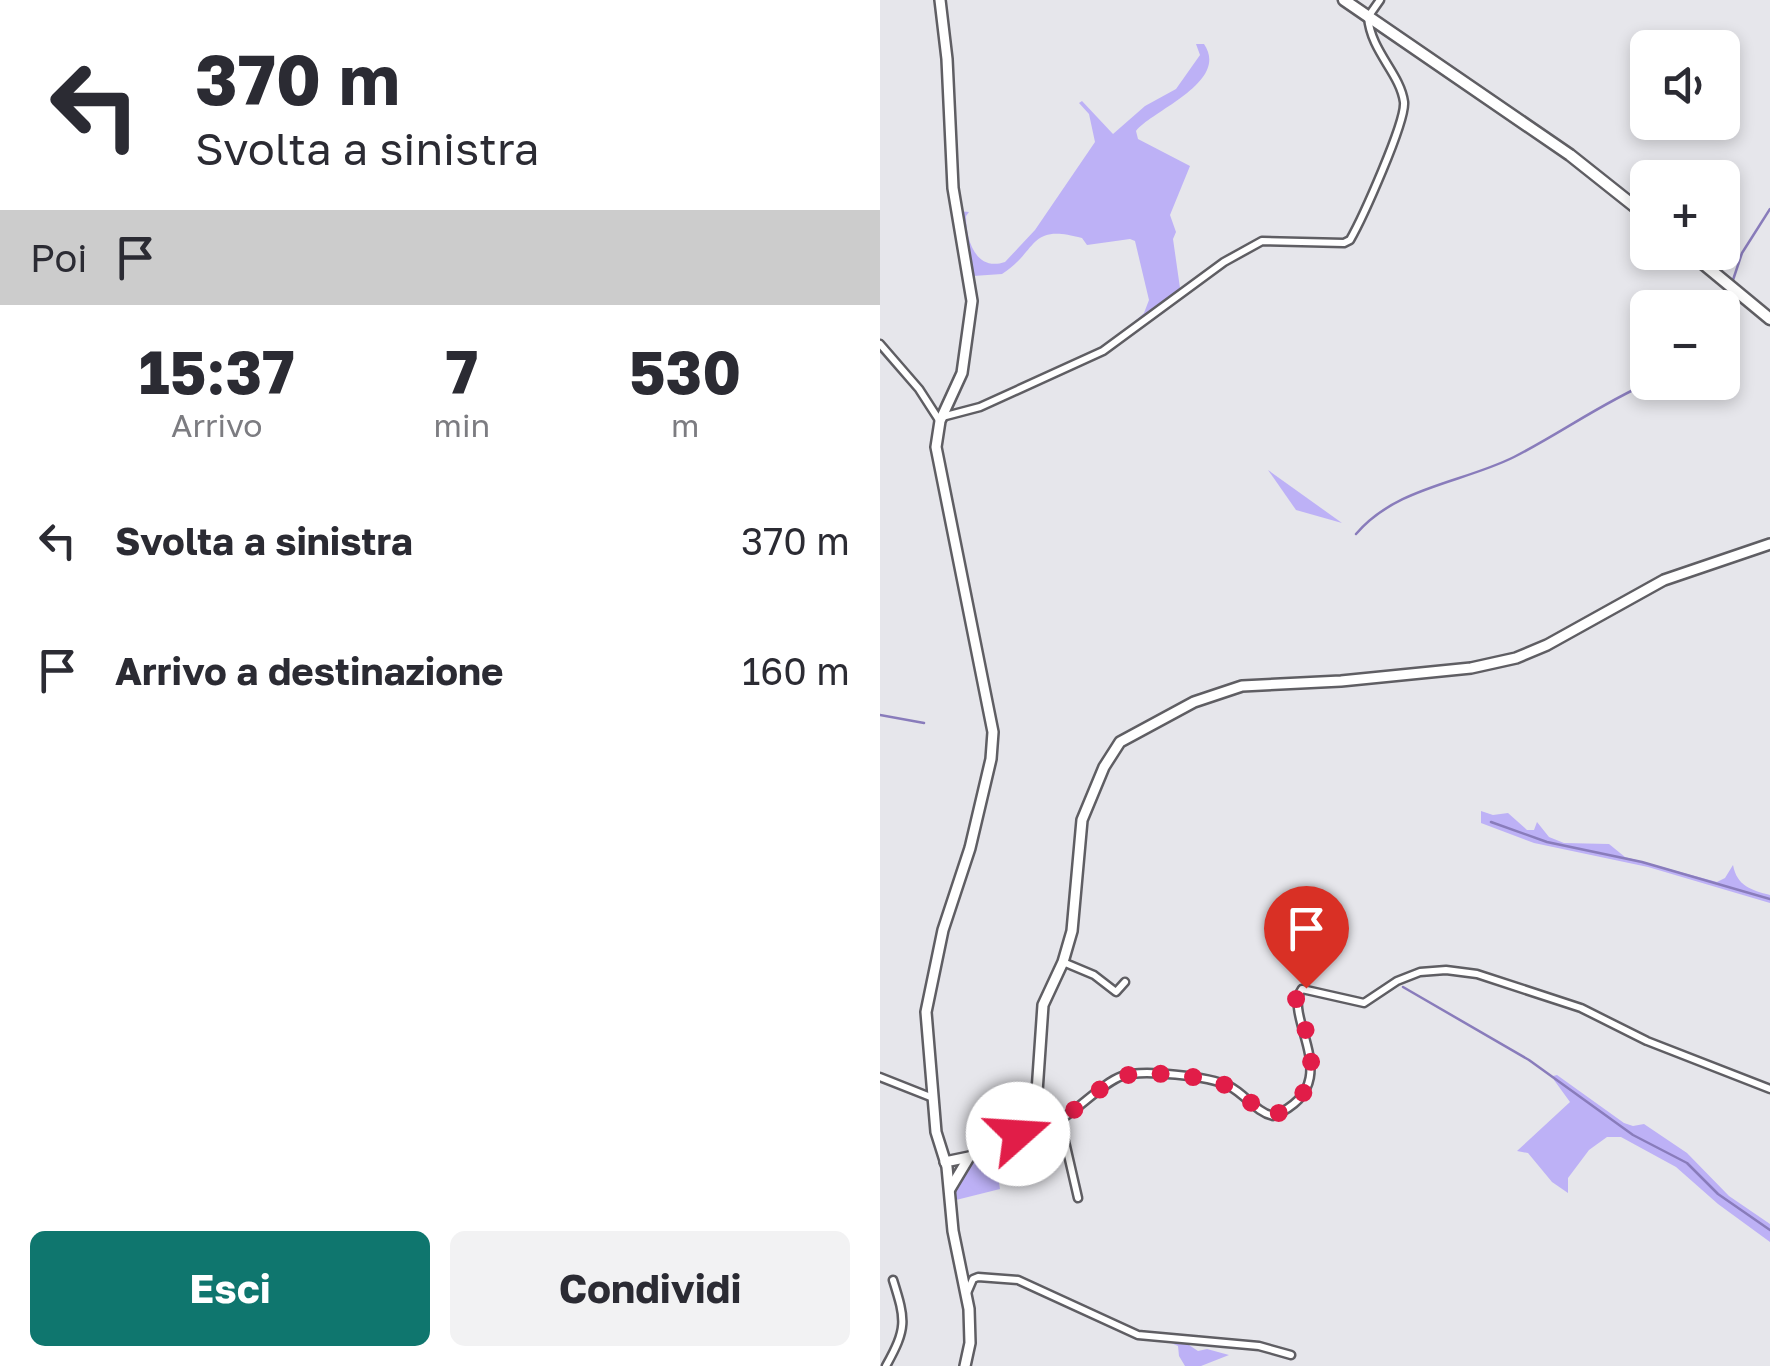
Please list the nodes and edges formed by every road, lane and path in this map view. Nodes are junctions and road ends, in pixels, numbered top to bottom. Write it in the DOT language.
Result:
graph roads {
  1 [pos="940,0"];
  2 [pos="1344,0"];
  3 [pos="1380,0"];
  4 [pos="1368,16"];
  5 [pos="1630,203"];
  6 [pos="1710,270"];
  7 [pos="1770,319"];
  8 [pos="880,344"];
  9 [pos="941,419"];
  10 [pos="1770,544"];
  11 [pos="1063,962"];
  12 [pos="1125,982"];
  13 [pos="880,1077"];
  14 [pos="1770,1090"];
  15 [pos="934,1099"];
  16 [pos="1060,1120"];
  17 [pos="1023,1128"];
  18 [pos="956,1165"];
  19 [pos="1078,1198"];
  20 [pos="893,1280"];
  21 [pos="966,1294"];
  22 [pos="1292,1355"];
  23 [pos="886,1366"];
  24 [pos="965,1366"];
  1 -- 9 [label="street"];
  2 -- 4 [label="main road"];
  3 -- 4 [label="street"];
  4 -- 5 [label="main road"];
  4 -- 9 [label="street"];
  6 -- 7 [label="main road"];
  8 -- 9 [label="street"];
  9 -- 15 [label="street"];
  10 -- 11 [label="street"];
  11 -- 12 [label="street"];
  11 -- 17 [label="street"];
  13 -- 15 [label="street"];
  14 -- 16 [label="street"];
  15 -- 18 [label="street"];
  16 -- 17 [label="street"];
  16 -- 19 [label="street"];
  17 -- 18 [label="street"];
  18 -- 21 [label="street"];
  20 -- 23 [label="street"];
  21 -- 22 [label="street"];
  21 -- 24 [label="street"];
}
